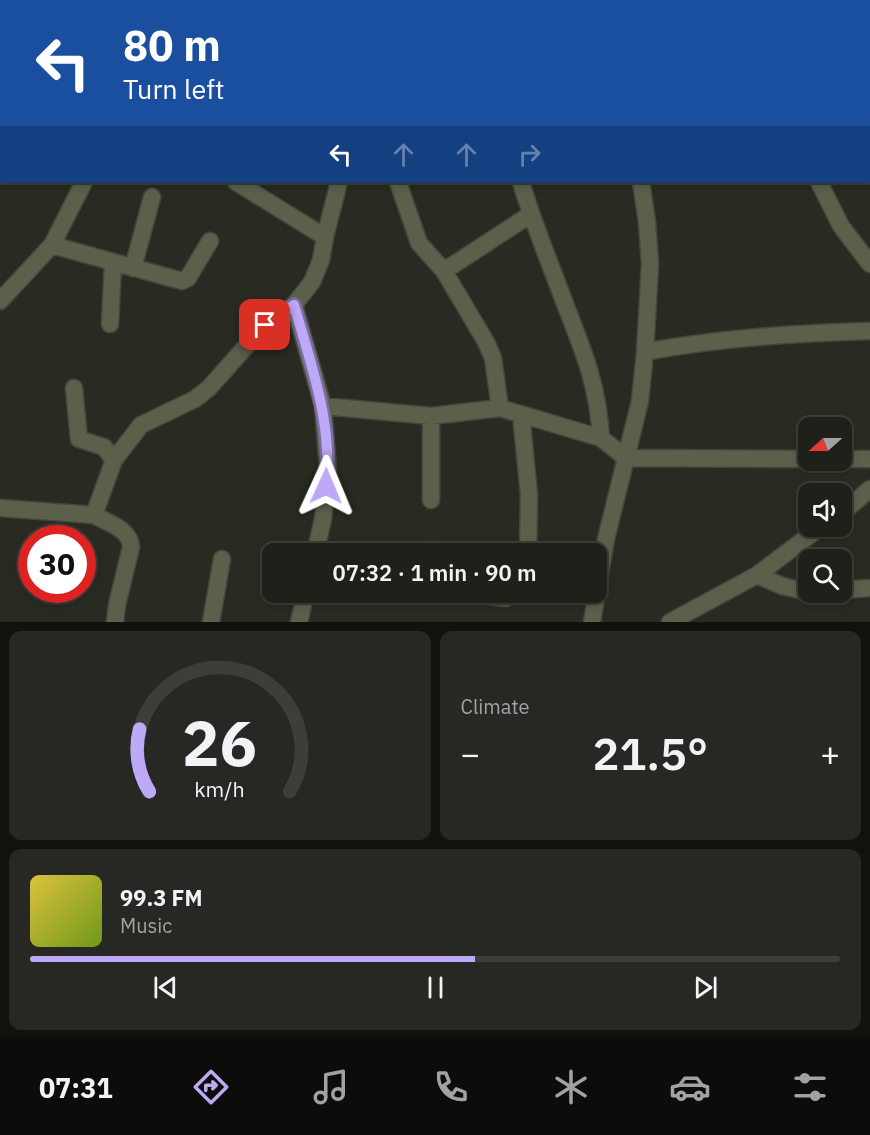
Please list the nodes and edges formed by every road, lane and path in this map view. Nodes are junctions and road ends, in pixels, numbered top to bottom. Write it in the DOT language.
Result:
graph roads {
  1 [pos="83,183"];
  2 [pos="238,183"];
  3 [pos="339,183"];
  4 [pos="398,183"];
  5 [pos="521,183"];
  6 [pos="640,183"];
  7 [pos="820,183"];
  8 [pos="152,197"];
  9 [pos="531,214"];
  10 [pos="325,237"];
  11 [pos="210,241"];
  12 [pos="52,245"];
  13 [pos="114,262"];
  14 [pos="870,264"];
  15 [pos="133,268"];
  16 [pos="444,271"];
  17 [pos="0,300"];
  18 [pos="294,305"];
  19 [pos="110,324"];
  20 [pos="870,331"];
  21 [pos="645,352"];
  22 [pos="74,388"];
  23 [pos="323,406"];
  24 [pos="500,408"];
  25 [pos="521,414"];
  26 [pos="431,416"];
  27 [pos="601,438"];
  28 [pos="626,458"];
  29 [pos="798,459"];
  30 [pos="852,459"];
  31 [pos="870,459"];
  32 [pos="114,460"];
  33 [pos="870,489"];
  34 [pos="431,500"];
  35 [pos="852,504"];
  36 [pos="0,508"];
  37 [pos="94,515"];
  38 [pos="808,537"];
  39 [pos="318,543"];
  40 [pos="528,543"];
  41 [pos="605,543"];
  42 [pos="222,559"];
  43 [pos="758,575"];
  44 [pos="870,588"];
  45 [pos="852,589"];
  46 [pos="798,590"];
  47 [pos="303,603"];
  48 [pos="595,603"];
  49 [pos="115,622"];
  50 [pos="211,622"];
  51 [pos="299,622"];
  52 [pos="592,622"];
  53 [pos="670,622"];
  1 -- 12 [label="street"];
  2 -- 10 [label="street"];
  3 -- 10 [label="street"];
  4 -- 16 [label="street"];
  5 -- 9 [label="street"];
  6 -- 21 [label="street"];
  7 -- 14 [label="street"];
  8 -- 15 [label="street"];
  9 -- 16 [label="street"];
  9 -- 27 [label="street"];
  10 -- 18 [label="street"];
  11 -- 15 [label="street"];
  12 -- 13 [label="street"];
  12 -- 17 [label="street"];
  13 -- 15 [label="street"];
  13 -- 19 [label="street"];
  16 -- 24 [label="street"];
  18 -- 23 [label="street"];
  18 -- 32 [label="street"];
  20 -- 21 [label="street"];
  21 -- 28 [label="street"];
  22 -- 32 [label="street"];
  23 -- 26 [label="street"];
  23 -- 39 [label="street"];
  24 -- 25 [label="street"];
  24 -- 26 [label="street"];
  25 -- 27 [label="street"];
  25 -- 40 [label="street"];
  26 -- 34 [label="street"];
  27 -- 28 [label="street"];
  28 -- 29 [label="street"];
  28 -- 41 [label="street"];
  30 -- 31 [label="street"];
  32 -- 37 [label="street"];
  33 -- 35 [label="street"];
  36 -- 37 [label="street"];
  37 -- 49 [label="street"];
  38 -- 43 [label="street"];
  42 -- 50 [label="street"];
  43 -- 46 [label="street"];
  43 -- 53 [label="street"];
  44 -- 45 [label="street"];
  47 -- 51 [label="street"];
  48 -- 52 [label="street"];
}
